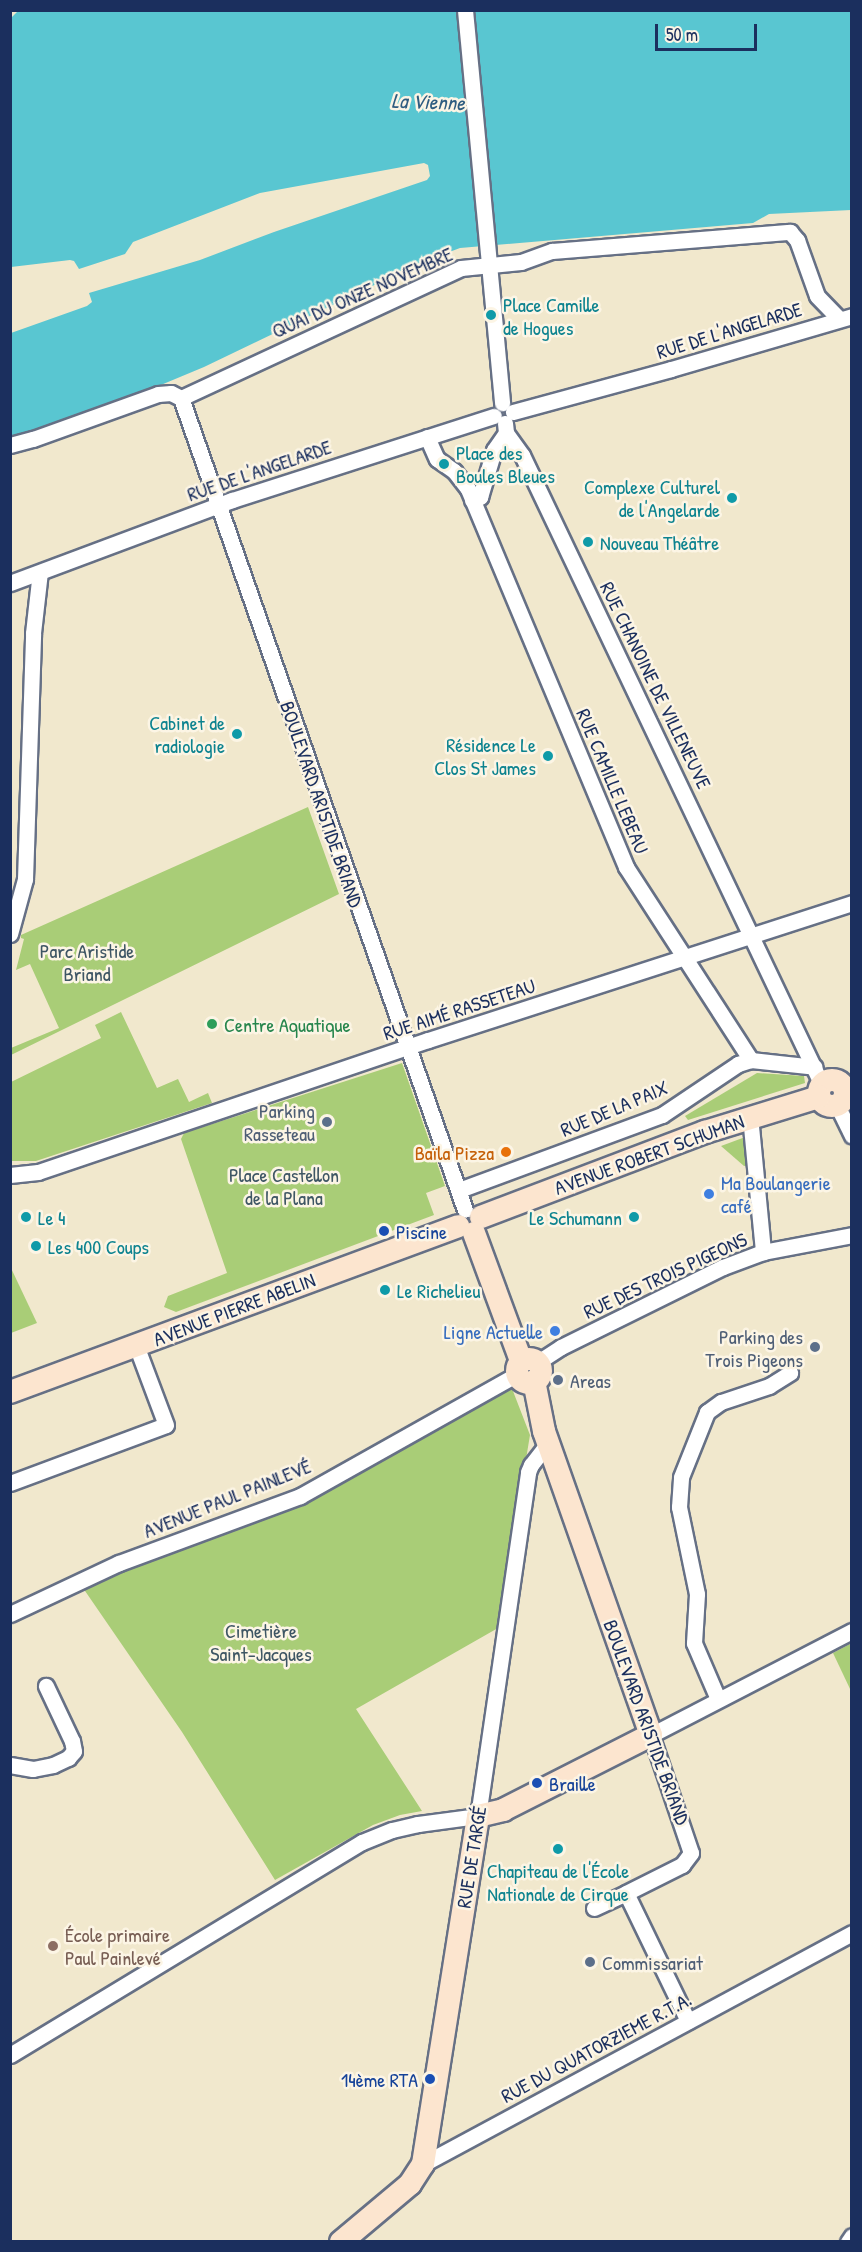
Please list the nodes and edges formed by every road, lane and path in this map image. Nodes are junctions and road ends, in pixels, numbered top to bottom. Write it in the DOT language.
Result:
graph roads {
  1 [pos="465,10"];
  2 [pos="489,265"];
  3 [pos="845,317"];
  4 [pos="181,398"];
  5 [pos="504,418"];
  6 [pos="427,437"];
  7 [pos="10,445"];
  8 [pos="470,494"];
  9 [pos="217,505"];
  10 [pos="40,573"];
  11 [pos="10,583"];
  12 [pos="852,903"];
  13 [pos="10,934"];
  14 [pos="753,935"];
  15 [pos="686,957"];
  16 [pos="408,1047"];
  17 [pos="751,1059"];
  18 [pos="831,1089"];
  19 [pos="750,1116"];
  20 [pos="852,1136"];
  21 [pos="10,1175"];
  22 [pos="467,1215"];
  23 [pos="852,1235"];
  24 [pos="763,1252"];
  25 [pos="136,1346"];
  26 [pos="528,1370"];
  27 [pos="790,1373"];
  28 [pos="10,1392"];
  29 [pos="548,1443"];
  30 [pos="10,1482"];
  31 [pos="10,1614"];
  32 [pos="852,1631"];
  33 [pos="46,1686"];
  34 [pos="718,1699"];
  35 [pos="651,1735"];
  36 [pos="10,1765"];
  37 [pos="478,1816"];
  38 [pos="626,1893"];
  39 [pos="594,1908"];
  40 [pos="852,1933"];
  41 [pos="688,2021"];
  42 [pos="10,2055"];
  43 [pos="423,2164"];
  44 [pos="852,2236"];
  45 [pos="340,2241"];
  46 [pos="848,2241"];
  1 -- 2 [label="street"];
  2 -- 3 [label="street, QUAI DU ONZE NOVEMBRE"];
  2 -- 4 [label="street, QUAI DU ONZE NOVEMBRE"];
  2 -- 5 [label="street"];
  3 -- 5 [label="street, RUE DE L'ANGELARDE"];
  4 -- 7 [label="street, QUAI DU ONZE NOVEMBRE"];
  4 -- 9 [label="street, BOULEVARD ARISTIDE BRIAND"];
  5 -- 6 [label="street, RUE DE L'ANGELARDE"];
  5 -- 8 [label="street"];
  5 -- 14 [label="street, RUE CHANOINE DE VILLENEUVE"];
  6 -- 8 [label="street"];
  6 -- 9 [label="street, RUE DE L'ANGELARDE"];
  8 -- 15 [label="street, RUE CAMILLE LEBEAU"];
  9 -- 10 [label="street, RUE DE L'ANGELARDE"];
  9 -- 16 [label="street, BOULEVARD ARISTIDE BRIAND"];
  10 -- 11 [label="street, RUE DE L'ANGELARDE"];
  10 -- 13 [label="street"];
  12 -- 14 [label="street, RUE AIMÉ RASSETEAU"];
  14 -- 15 [label="street, RUE AIMÉ RASSETEAU"];
  14 -- 18 [label="street, RUE CHANOINE DE VILLENEUVE"];
  15 -- 16 [label="street, RUE AIMÉ RASSETEAU"];
  15 -- 17 [label="street, RUE CAMILLE LEBEAU"];
  16 -- 21 [label="street, RUE AIMÉ RASSETEAU"];
  16 -- 22 [label="street, BOULEVARD ARISTIDE BRIAND"];
  17 -- 18 [label="street"];
  17 -- 22 [label="street, RUE DE LA PAIX"];
  18 -- 19 [label="street, AVENUE ROBERT SCHUMAN"];
  18 -- 20 [label="street, RUE CHANOINE DE VILLENEUVE"];
  19 -- 22 [label="street, AVENUE ROBERT SCHUMAN"];
  19 -- 24 [label="street"];
  22 -- 25 [label="street, AVENUE PIERRE ABELIN"];
  22 -- 26 [label="street, BOULEVARD ARISTIDE BRIAND"];
  23 -- 24 [label="street, RUE DES TROIS PIGEONS"];
  24 -- 26 [label="street, RUE DES TROIS PIGEONS"];
  25 -- 28 [label="street, AVENUE PIERRE ABELIN"];
  25 -- 30 [label="street"];
  26 -- 29 [label="street, BOULEVARD ARISTIDE BRIAND"];
  26 -- 31 [label="street, AVENUE PAUL PAINLEVÉ"];
  27 -- 34 [label="street"];
  29 -- 35 [label="street, BOULEVARD ARISTIDE BRIAND"];
  29 -- 37 [label="street, RUE DE TARGÉ"];
  32 -- 34 [label="street"];
  33 -- 36 [label="street"];
  34 -- 35 [label="street"];
  35 -- 37 [label="street"];
  35 -- 38 [label="street, BOULEVARD ARISTIDE BRIAND"];
  37 -- 42 [label="street"];
  37 -- 43 [label="street, RUE DE TARGÉ"];
  38 -- 39 [label="street"];
  38 -- 41 [label="street"];
  40 -- 41 [label="street, RUE DU QUATORZIEME R.T.A."];
  41 -- 43 [label="street, RUE DU QUATORZIEME R.T.A."];
  43 -- 45 [label="street, RUE DE TARGÉ"];
  44 -- 46 [label="street"];
}
